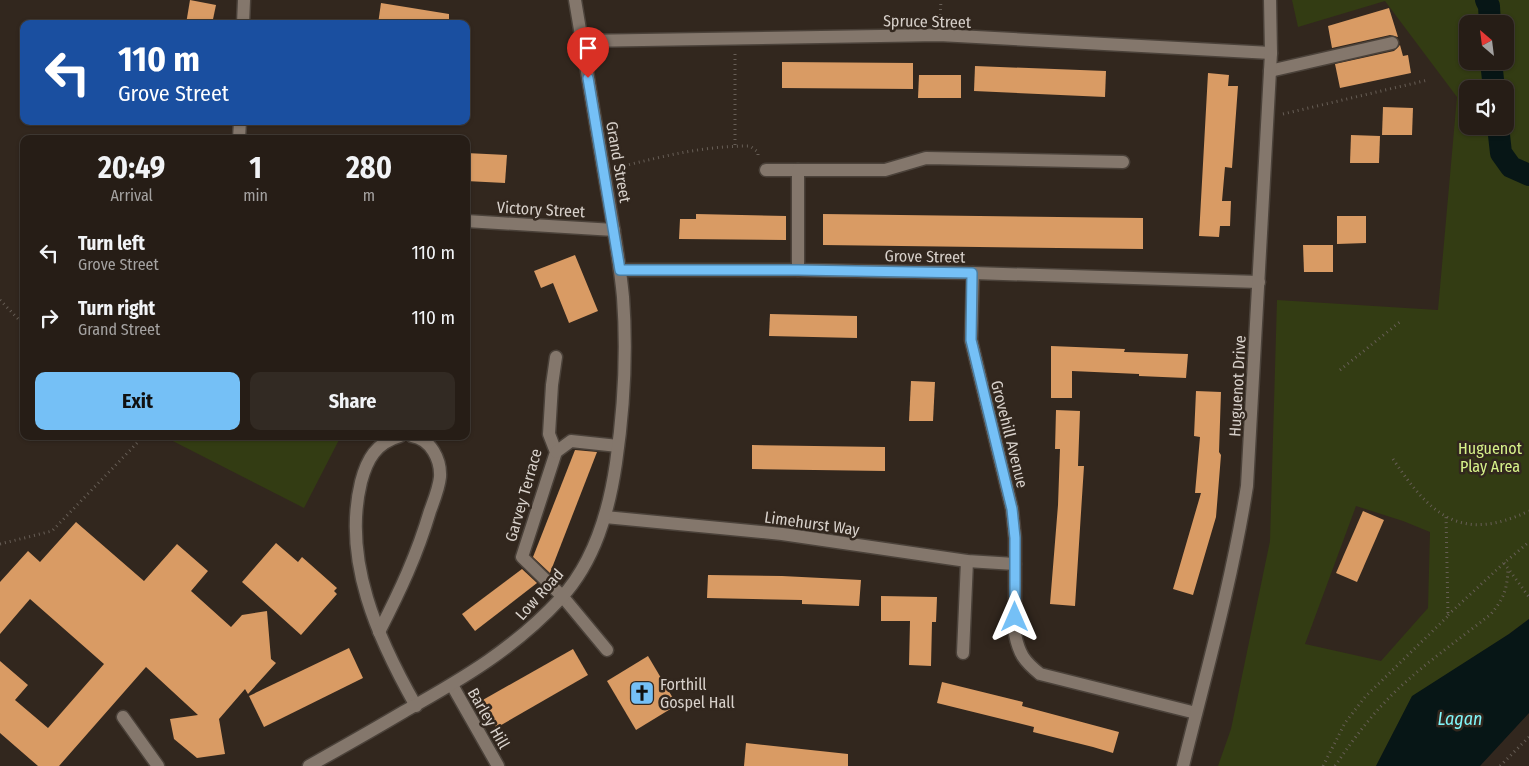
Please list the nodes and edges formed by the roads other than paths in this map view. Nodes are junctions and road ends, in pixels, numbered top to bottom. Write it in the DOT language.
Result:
graph roads {
  1 [pos="244,0"];
  2 [pos="574,0"];
  3 [pos="1270,0"];
  4 [pos="243,20"];
  5 [pos="582,42"];
  6 [pos="1392,43"];
  7 [pos="1271,53"];
  8 [pos="1270,71"];
  9 [pos="1123,162"];
  10 [pos="766,170"];
  11 [pos="798,170"];
  12 [pos="470,221"];
  13 [pos="614,230"];
  14 [pos="620,270"];
  15 [pos="798,270"];
  16 [pos="972,273"];
  17 [pos="1259,282"];
  18 [pos="556,357"];
  19 [pos="388,440"];
  20 [pos="421,440"];
  21 [pos="618,446"];
  22 [pos="556,452"];
  23 [pos="605,517"];
  24 [pos="966,561"];
  25 [pos="1015,564"];
  26 [pos="563,597"];
  27 [pos="379,632"];
  28 [pos="607,650"];
  29 [pos="963,653"];
  30 [pos="452,685"];
  31 [pos="416,706"];
  32 [pos="1196,713"];
  33 [pos="123,717"];
  34 [pos="158,766"];
  35 [pos="308,766"];
  36 [pos="498,766"];
  37 [pos="1183,766"];
  1 -- 4 [label="street"];
  2 -- 5 [label="street, Grand Street"];
  3 -- 7 [label="street, Huguenot Drive"];
  5 -- 7 [label="street, Spruce Street"];
  5 -- 13 [label="street, Grand Street"];
  6 -- 8 [label="street"];
  7 -- 8 [label="street, Huguenot Drive"];
  8 -- 17 [label="street, Huguenot Drive"];
  9 -- 11 [label="street"];
  10 -- 11 [label="street"];
  11 -- 15 [label="street"];
  12 -- 13 [label="street, Victory Street"];
  13 -- 14 [label="street, Grand Street"];
  14 -- 15 [label="street, Grove Street"];
  14 -- 21 [label="street, Low Road"];
  15 -- 16 [label="street, Grove Street"];
  16 -- 17 [label="street, Grove Street"];
  16 -- 25 [label="street, Grovehill Avenue"];
  17 -- 32 [label="street, Huguenot Drive"];
  18 -- 22 [label="street, Garvey Terrace"];
  19 -- 27 [label="street"];
  20 -- 27 [label="street"];
  21 -- 22 [label="street"];
  21 -- 23 [label="street, Low Road"];
  22 -- 26 [label="street, Garvey Terrace"];
  23 -- 24 [label="street, Limehurst Way"];
  23 -- 26 [label="street, Low Road"];
  24 -- 25 [label="street, Limehurst Way"];
  24 -- 29 [label="street"];
  25 -- 32 [label="street, Grovehill Avenue"];
  26 -- 28 [label="street"];
  26 -- 30 [label="street, Low Road"];
  27 -- 31 [label="street"];
  30 -- 31 [label="street, Low Road"];
  30 -- 36 [label="street, Barley Hill"];
  31 -- 35 [label="street, Low Road"];
  32 -- 37 [label="street, Huguenot Drive"];
  33 -- 34 [label="street"];
}
